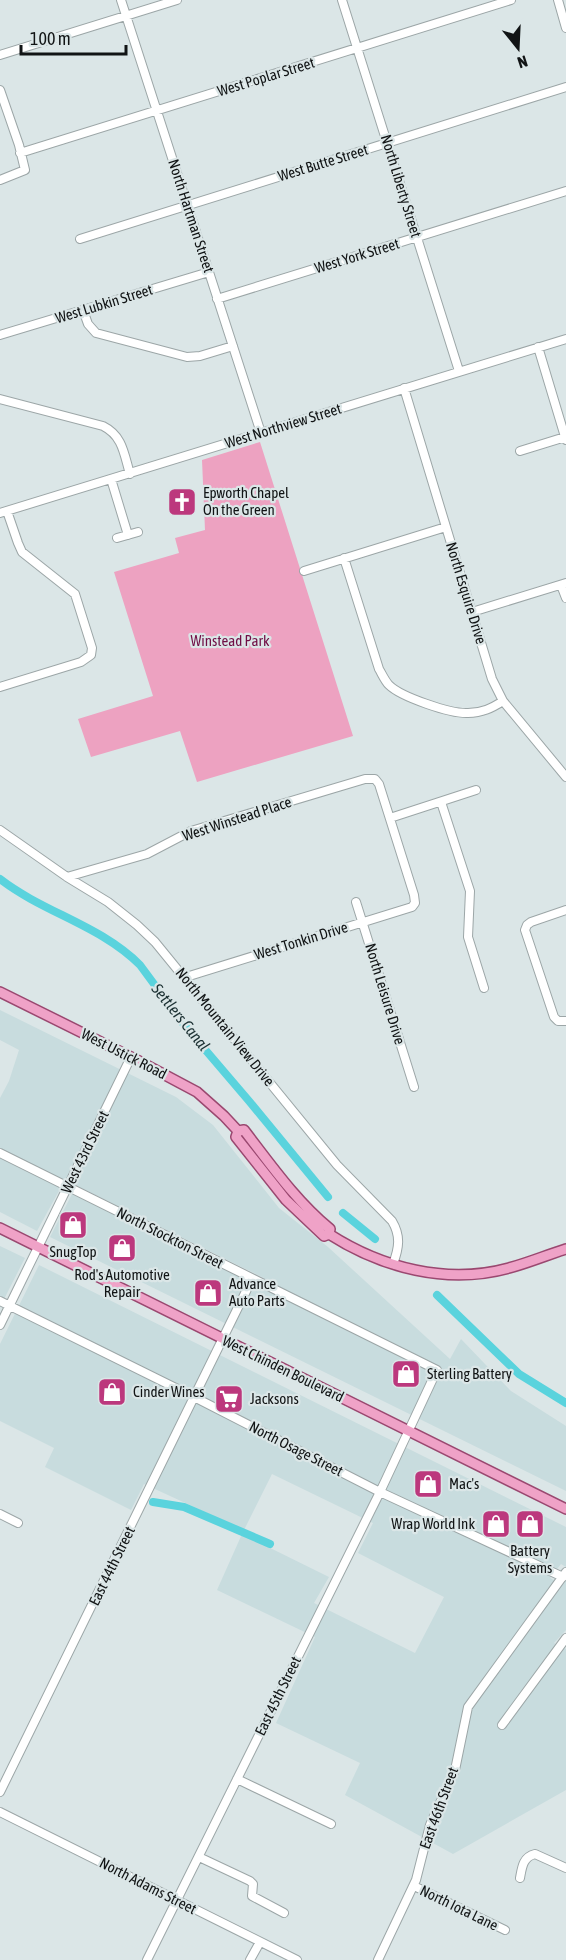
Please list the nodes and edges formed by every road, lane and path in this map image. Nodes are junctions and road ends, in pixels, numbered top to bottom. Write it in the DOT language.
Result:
graph roads {
  1 [pos="120,0"];
  2 [pos="177,0"];
  3 [pos="342,0"];
  4 [pos="511,0"];
  5 [pos="558,0"];
  6 [pos="126,16"];
  7 [pos="566,28"];
  8 [pos="358,49"];
  9 [pos="0,55"];
  10 [pos="566,87"];
  11 [pos="0,90"];
  12 [pos="156,111"];
  13 [pos="388,142"];
  14 [pos="20,153"];
  15 [pos="0,180"];
  16 [pos="566,191"];
  17 [pos="187,206"];
  18 [pos="416,237"];
  19 [pos="80,239"];
  20 [pos="209,272"];
  21 [pos="217,299"];
  22 [pos="83,310"];
  23 [pos="0,335"];
  24 [pos="566,339"];
  25 [pos="233,346"];
  26 [pos="538,347"];
  27 [pos="459,372"];
  28 [pos="404,388"];
  29 [pos="0,399"];
  30 [pos="261,433"];
  31 [pos="566,439"];
  32 [pos="520,451"];
  33 [pos="130,474"];
  34 [pos="111,479"];
  35 [pos="4,512"];
  36 [pos="446,526"];
  37 [pos="138,532"];
  38 [pos="128,535"];
  39 [pos="117,538"];
  40 [pos="344,558"];
  41 [pos="304,571"];
  42 [pos="564,584"];
  43 [pos="566,598"];
  44 [pos="472,612"];
  45 [pos="0,687"];
  46 [pos="503,701"];
  47 [pos="566,777"];
  48 [pos="476,790"];
  49 [pos="441,802"];
  50 [pos="390,818"];
  51 [pos="0,830"];
  52 [pos="67,877"];
  53 [pos="356,902"];
  54 [pos="566,910"];
  55 [pos="362,922"];
  56 [pos="186,977"];
  57 [pos="484,988"];
  58 [pos="0,992"];
  59 [pos="562,1021"];
  60 [pos="131,1057"];
  61 [pos="414,1087"];
  62 [pos="0,1153"];
  63 [pos="68,1187"];
  64 [pos="0,1228"];
  65 [pos="38,1247"];
  66 [pos="566,1249"];
  67 [pos="393,1264"];
  68 [pos="252,1279"];
  69 [pos="0,1301"];
  70 [pos="9,1306"];
  71 [pos="0,1325"];
  72 [pos="223,1339"];
  73 [pos="437,1370"];
  74 [pos="195,1397"];
  75 [pos="409,1431"];
  76 [pos="380,1492"];
  77 [pos="566,1509"];
  78 [pos="0,1514"];
  79 [pos="18,1522"];
  80 [pos="564,1575"];
  81 [pos="565,1641"];
  82 [pos="502,1725"];
  83 [pos="237,1779"];
  84 [pos="0,1792"];
  85 [pos="0,1812"];
  86 [pos="330,1824"];
  87 [pos="200,1857"];
  88 [pos="566,1868"];
  89 [pos="520,1878"];
  90 [pos="414,1886"];
  91 [pos="176,1900"];
  92 [pos="284,1913"];
  93 [pos="505,1930"];
  94 [pos="260,1942"];
  95 [pos="149,1959"];
  96 [pos="250,1960"];
  97 [pos="297,1960"];
  98 [pos="378,1960"];
  1 -- 6 [label="street, North Hartman Street"];
  2 -- 6 [label="street"];
  3 -- 8 [label="street, North Liberty Street"];
  4 -- 8 [label="street, West Poplar Street"];
  5 -- 7 [label="street"];
  6 -- 9 [label="street"];
  6 -- 12 [label="street, North Hartman Street"];
  8 -- 12 [label="street, West Poplar Street"];
  8 -- 13 [label="street, North Liberty Street"];
  10 -- 13 [label="street, West Butte Street"];
  11 -- 14 [label="street"];
  12 -- 14 [label="street, West Poplar Street"];
  12 -- 17 [label="street, North Hartman Street"];
  13 -- 17 [label="street, West Butte Street"];
  13 -- 18 [label="street, North Liberty Street"];
  14 -- 15 [label="street"];
  16 -- 18 [label="street, West York Street"];
  17 -- 19 [label="street, West Butte Street"];
  17 -- 20 [label="street, North Hartman Street"];
  18 -- 21 [label="street, West York Street"];
  18 -- 27 [label="street, North Liberty Street"];
  20 -- 21 [label="street, North Hartman Street"];
  20 -- 22 [label="street, West Lubkin Street"];
  21 -- 25 [label="street, North Hartman Street"];
  22 -- 23 [label="street, West Lubkin Street"];
  22 -- 25 [label="street"];
  24 -- 26 [label="street, West Northview Street"];
  25 -- 30 [label="street, North Hartman Street"];
  26 -- 27 [label="street, West Northview Street"];
  26 -- 31 [label="street"];
  27 -- 28 [label="street, West Northview Street"];
  28 -- 30 [label="street, West Northview Street"];
  28 -- 36 [label="street, North Esquire Drive"];
  29 -- 33 [label="street"];
  30 -- 33 [label="street, West Northview Street"];
  31 -- 32 [label="street"];
  33 -- 34 [label="street, West Northview Street"];
  34 -- 35 [label="street, West Northview Street"];
  34 -- 38 [label="street"];
  35 -- 45 [label="street"];
  36 -- 40 [label="street"];
  36 -- 44 [label="street, North Esquire Drive"];
  37 -- 38 [label="street"];
  38 -- 39 [label="street"];
  40 -- 41 [label="street"];
  40 -- 46 [label="street"];
  42 -- 43 [label="street"];
  42 -- 44 [label="street"];
  44 -- 46 [label="street, North Esquire Drive"];
  46 -- 47 [label="street, North Esquire Drive"];
  48 -- 49 [label="street"];
  49 -- 50 [label="street"];
  49 -- 57 [label="street"];
  50 -- 52 [label="street, West Winstead Place"];
  50 -- 55 [label="street, West Tonkin Drive"];
  51 -- 52 [label="street, North Mountain View Drive"];
  52 -- 56 [label="street, North Mountain View Drive"];
  53 -- 55 [label="street, North Leisure Drive"];
  54 -- 59 [label="street"];
  55 -- 56 [label="street, West Tonkin Drive"];
  55 -- 61 [label="street, North Leisure Drive"];
  56 -- 67 [label="street, North Mountain View Drive"];
  58 -- 60 [label="main road, West Ustick Road"];
  60 -- 63 [label="street, West 43rd Street"];
  60 -- 67 [label="main road, West Ustick Road"];
  62 -- 63 [label="street, North Stockton Street"];
  63 -- 65 [label="street, West 43rd Street"];
  63 -- 68 [label="street, North Stockton Street"];
  64 -- 65 [label="main road, West Chinden Boulevard"];
  65 -- 70 [label="street, West 43rd Street"];
  65 -- 72 [label="main road, West Chinden Boulevard"];
  66 -- 67 [label="main road, West Ustick Road"];
  68 -- 72 [label="street, East 44th Street"];
  68 -- 73 [label="street, North Stockton Street"];
  69 -- 70 [label="street, North Osage Street"];
  70 -- 71 [label="street, West 43rd Street"];
  70 -- 74 [label="street, North Osage Street"];
  72 -- 74 [label="street, East 44th Street"];
  72 -- 75 [label="main road, West Chinden Boulevard"];
  73 -- 75 [label="street, East 45th Street"];
  74 -- 76 [label="street, North Osage Street"];
  74 -- 84 [label="street, East 44th Street"];
  75 -- 76 [label="street, East 45th Street"];
  75 -- 77 [label="main road, West Chinden Boulevard"];
  76 -- 80 [label="street, North Osage Street"];
  76 -- 83 [label="street, East 45th Street"];
  78 -- 79 [label="street"];
  80 -- 90 [label="street, East 46th Street"];
  81 -- 82 [label="street"];
  83 -- 86 [label="street"];
  83 -- 87 [label="street, East 45th Street"];
  85 -- 91 [label="street, North Adams Street"];
  87 -- 91 [label="street, East 45th Street"];
  87 -- 92 [label="street"];
  88 -- 89 [label="street"];
  90 -- 93 [label="street, North Iota Lane"];
  90 -- 98 [label="street, East 46th Street"];
  91 -- 94 [label="street, North Adams Street"];
  91 -- 95 [label="street, East 45th Street"];
  94 -- 96 [label="street"];
  94 -- 97 [label="street, North Adams Street"];
}
